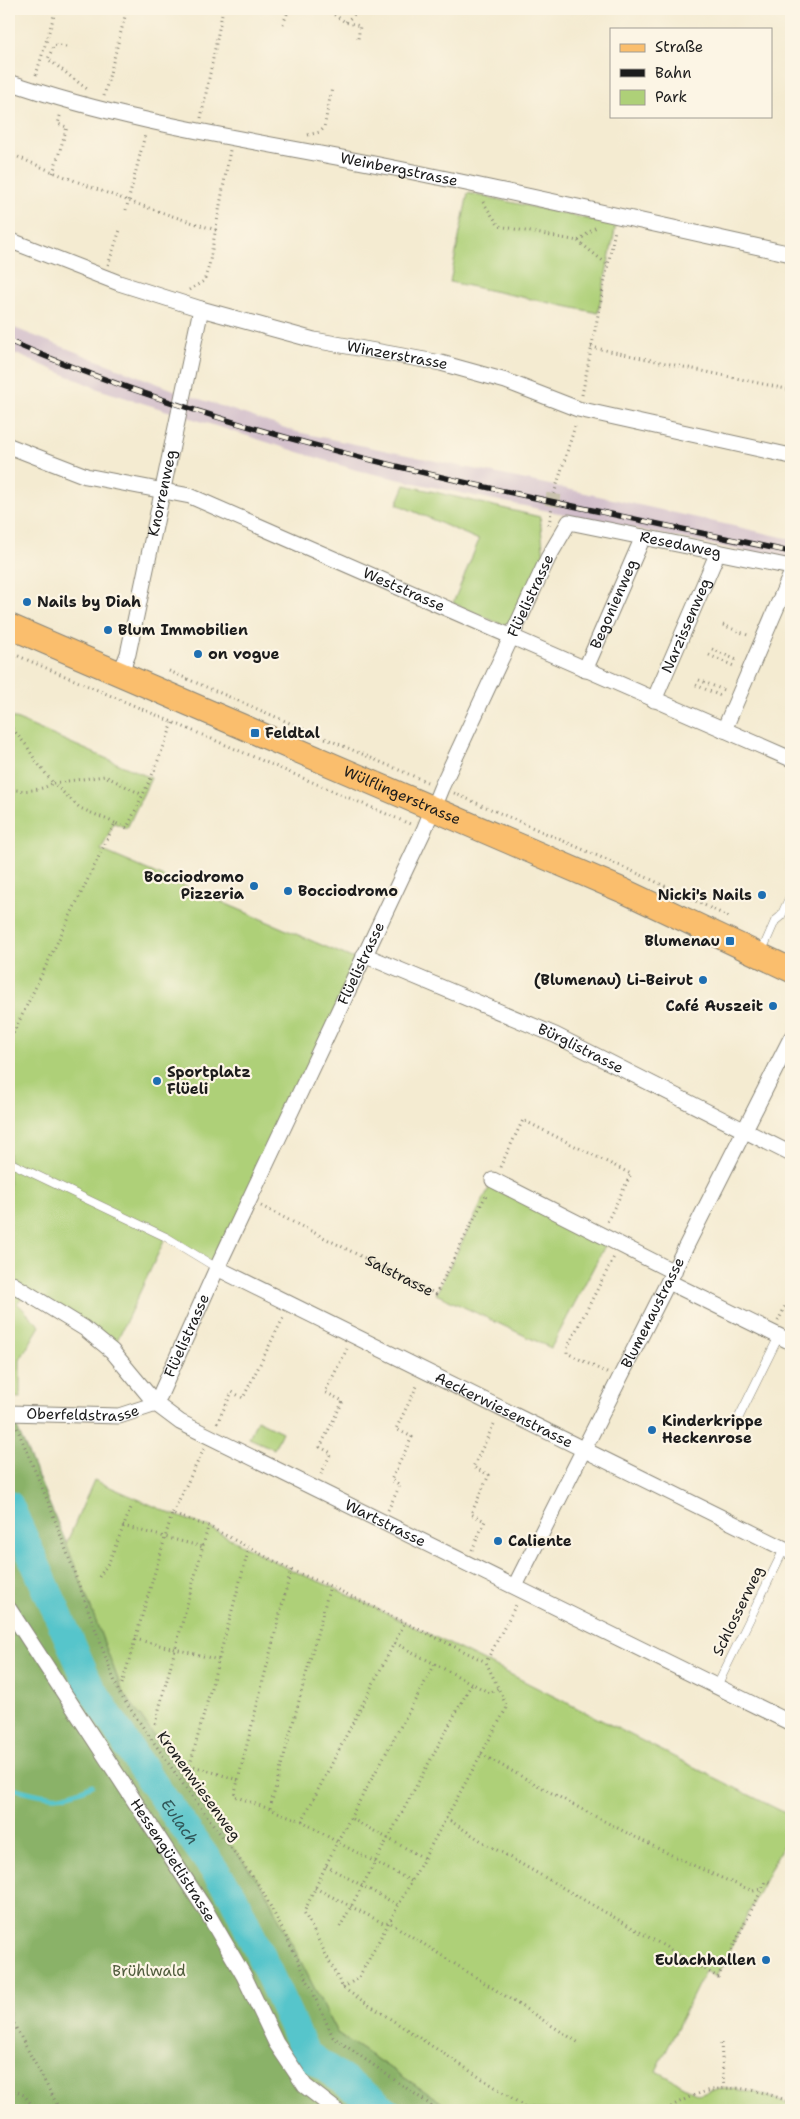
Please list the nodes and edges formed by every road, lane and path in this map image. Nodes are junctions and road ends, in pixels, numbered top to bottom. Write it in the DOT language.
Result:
graph roads {
  1 [pos="56,9"];
  2 [pos="127,9"];
  3 [pos="223,9"];
  4 [pos="289,9"];
  5 [pos="326,9"];
  6 [pos="360,9"];
  7 [pos="345,22"];
  8 [pos="283,24"];
  9 [pos="358,39"];
  10 [pos="66,46"];
  11 [pos="9,82"];
  12 [pos="332,88"];
  13 [pos="31,90"];
  14 [pos="101,108"];
  15 [pos="62,112"];
  16 [pos="149,120"];
  17 [pos="198,131"];
  18 [pos="306,135"];
  19 [pos="233,137"];
  20 [pos="9,153"];
  21 [pos="53,173"];
  22 [pos="479,196"];
  23 [pos="128,202"];
  24 [pos="126,210"];
  25 [pos="602,222"];
  26 [pos="120,230"];
  27 [pos="216,230"];
  28 [pos="614,235"];
  29 [pos="9,240"];
  30 [pos="578,241"];
  31 [pos="791,254"];
  32 [pos="99,264"];
  33 [pos="608,266"];
  34 [pos="108,267"];
  35 [pos="115,269"];
  36 [pos="196,294"];
  37 [pos="201,310"];
  38 [pos="591,347"];
  39 [pos="585,380"];
  40 [pos="791,390"];
  41 [pos="578,410"];
  42 [pos="9,446"];
  43 [pos="791,456"];
  44 [pos="162,490"];
  45 [pos="554,494"];
  46 [pos="569,522"];
  47 [pos="643,537"];
  48 [pos="718,552"];
  49 [pos="791,567"];
  50 [pos="791,574"];
  51 [pos="723,625"];
  52 [pos="9,626"];
  53 [pos="511,638"];
  54 [pos="762,642"];
  55 [pos="712,649"];
  56 [pos="9,652"];
  57 [pos="710,655"];
  58 [pos="750,669"];
  59 [pos="585,670"];
  60 [pos="120,674"];
  61 [pos="699,680"];
  62 [pos="696,685"];
  63 [pos="654,700"];
  64 [pos="737,700"];
  65 [pos="173,723"];
  66 [pos="9,725"];
  67 [pos="724,730"];
  68 [pos="791,759"];
  69 [pos="54,783"];
  70 [pos="9,789"];
  71 [pos="143,795"];
  72 [pos="431,809"];
  73 [pos="114,823"];
  74 [pos="414,826"];
  75 [pos="791,894"];
  76 [pos="760,954"];
  77 [pos="364,955"];
  78 [pos="791,970"];
  79 [pos="791,1038"];
  80 [pos="9,1042"];
  81 [pos="745,1131"];
  82 [pos="791,1154"];
  83 [pos="9,1162"];
  84 [pos="494,1180"];
  85 [pos="250,1200"];
  86 [pos="600,1236"];
  87 [pos="620,1246"];
  88 [pos="217,1268"];
  89 [pos="791,1272"];
  90 [pos="671,1277"];
  91 [pos="791,1280"];
  92 [pos="9,1282"];
  93 [pos="791,1294"];
  94 [pos="290,1304"];
  95 [pos="783,1333"];
  96 [pos="354,1335"];
  97 [pos="425,1370"];
  98 [pos="608,1374"];
  99 [pos="156,1404"];
  100 [pos="502,1408"];
  101 [pos="12,1418"];
  102 [pos="738,1419"];
  103 [pos="213,1430"];
  104 [pos="583,1448"];
  105 [pos="320,1476"];
  106 [pos="131,1508"];
  107 [pos="388,1510"];
  108 [pos="172,1514"];
  109 [pos="124,1526"];
  110 [pos="208,1526"];
  111 [pos="165,1538"];
  112 [pos="203,1547"];
  113 [pos="249,1548"];
  114 [pos="787,1550"];
  115 [pos="471,1551"];
  116 [pos="291,1570"];
  117 [pos="99,1577"];
  118 [pos="330,1586"];
  119 [pos="519,1588"];
  120 [pos="9,1609"];
  121 [pos="404,1624"];
  122 [pos="135,1639"];
  123 [pos="395,1643"];
  124 [pos="175,1649"];
  125 [pos="219,1660"];
  126 [pos="486,1662"];
  127 [pos="435,1664"];
  128 [pos="472,1683"];
  129 [pos="122,1684"];
  130 [pos="717,1686"];
  131 [pos="498,1688"];
  132 [pos="791,1723"];
  133 [pos="155,1724"];
  134 [pos="481,1754"];
  135 [pos="238,1780"];
  136 [pos="270,1808"];
  137 [pos="446,1818"];
  138 [pos="352,1819"];
  139 [pos="302,1821"];
  140 [pos="389,1839"];
  141 [pos="338,1842"];
  142 [pos="424,1858"];
  143 [pos="374,1862"];
  144 [pos="326,1866"];
  145 [pos="411,1881"];
  146 [pos="773,1883"];
  147 [pos="362,1885"];
  148 [pos="315,1888"];
  149 [pos="762,1889"];
  150 [pos="398,1905"];
  151 [pos="351,1906"];
  152 [pos="389,1922"];
  153 [pos="340,1927"];
  154 [pos="343,1988"];
  155 [pos="9,2015"];
  156 [pos="579,2043"];
  157 [pos="721,2044"];
  158 [pos="9,2088"];
  159 [pos="724,2088"];
  160 [pos="791,2102"];
  161 [pos="36,2110"];
  162 [pos="60,2110"];
  163 [pos="336,2110"];
  164 [pos="438,2110"];
  165 [pos="530,2110"];
  166 [pos="667,2110"];
  1 -- 13 [label="path"];
  2 -- 14 [label="path"];
  3 -- 17 [label="path"];
  4 -- 8 [label="path"];
  5 -- 7 [label="path"];
  6 -- 7 [label="path"];
  7 -- 9 [label="path"];
  10 -- 14 [label="path"];
  11 -- 13 [label="street, Weinbergstrasse"];
  12 -- 18 [label="path"];
  13 -- 14 [label="street, Weinbergstrasse"];
  14 -- 16 [label="street, Weinbergstrasse"];
  15 -- 21 [label="path"];
  16 -- 17 [label="street, Weinbergstrasse"];
  16 -- 23 [label="path"];
  17 -- 19 [label="street, Weinbergstrasse"];
  19 -- 27 [label="path"];
  19 -- 31 [label="street, Weinbergstrasse"];
  20 -- 21 [label="path"];
  21 -- 23 [label="path"];
  22 -- 30 [label="path"];
  23 -- 24 [label="path"];
  23 -- 27 [label="path"];
  25 -- 30 [label="path"];
  26 -- 34 [label="path"];
  27 -- 36 [label="path"];
  28 -- 33 [label="path"];
  29 -- 37 [label="street, Winzerstrasse"];
  30 -- 33 [label="path"];
  32 -- 34 [label="path"];
  33 -- 38 [label="path"];
  34 -- 35 [label="path"];
  37 -- 41 [label="street, Winzerstrasse"];
  37 -- 44 [label="street, Knorrenweg"];
  38 -- 39 [label="path"];
  38 -- 40 [label="path"];
  41 -- 43 [label="street, Winzerstrasse"];
  41 -- 45 [label="path"];
  42 -- 44 [label="street, Weststrasse"];
  44 -- 53 [label="street, Weststrasse"];
  44 -- 60 [label="street, Knorrenweg"];
  46 -- 47 [label="street, Resedaweg"];
  46 -- 53 [label="street, Flüelistrasse"];
  47 -- 48 [label="street, Resedaweg"];
  47 -- 59 [label="street, Begonienweg"];
  48 -- 49 [label="street, Resedaweg"];
  48 -- 63 [label="street, Narzissenweg"];
  50 -- 54 [label="street"];
  51 -- 54 [label="path"];
  52 -- 60 [label="main road, Wülflingerstrasse"];
  53 -- 59 [label="street, Weststrasse"];
  53 -- 72 [label="street, Flüelistrasse"];
  54 -- 58 [label="street"];
  55 -- 58 [label="path"];
  56 -- 65 [label="path"];
  57 -- 58 [label="path"];
  58 -- 64 [label="street"];
  59 -- 63 [label="street, Weststrasse"];
  60 -- 72 [label="main road, Wülflingerstrasse"];
  61 -- 64 [label="path"];
  62 -- 64 [label="path"];
  63 -- 67 [label="street, Weststrasse"];
  64 -- 67 [label="street"];
  65 -- 71 [label="path"];
  65 -- 74 [label="path"];
  66 -- 69 [label="path"];
  67 -- 68 [label="street, Weststrasse"];
  69 -- 70 [label="path"];
  69 -- 71 [label="path"];
  69 -- 73 [label="path"];
  71 -- 73 [label="path"];
  72 -- 76 [label="main road, Wülflingerstrasse"];
  72 -- 77 [label="street, Flüelistrasse"];
  73 -- 80 [label="path"];
  75 -- 76 [label="lane"];
  76 -- 78 [label="main road, Wülflingerstrasse"];
  77 -- 81 [label="street, Bürglistrasse"];
  77 -- 85 [label="street, Flüelistrasse"];
  79 -- 81 [label="street, Blumenaustrasse"];
  81 -- 82 [label="street, Bürglistrasse"];
  81 -- 90 [label="street, Blumenaustrasse"];
  83 -- 88 [label="lane"];
  84 -- 85 [label="path, Salstrasse"];
  84 -- 86 [label="street"];
  84 -- 86 [label="path, Salstrasse"];
  85 -- 88 [label="street, Flüelistrasse"];
  86 -- 87 [label="street"];
  87 -- 90 [label="street"];
  87 -- 98 [label="path"];
  88 -- 94 [label="street, Aeckerwiesenstrasse"];
  88 -- 99 [label="street, Flüelistrasse"];
  89 -- 91 [label="path"];
  90 -- 95 [label="street"];
  90 -- 104 [label="street, Blumenaustrasse"];
  92 -- 99 [label="street, Wartstrasse"];
  93 -- 95 [label="path"];
  94 -- 96 [label="street, Aeckerwiesenstrasse"];
  94 -- 103 [label="path"];
  95 -- 102 [label="lane"];
  96 -- 97 [label="street, Aeckerwiesenstrasse"];
  96 -- 105 [label="path"];
  97 -- 100 [label="street, Aeckerwiesenstrasse"];
  97 -- 107 [label="path"];
  99 -- 101 [label="street, Oberfeldstrasse"];
  99 -- 103 [label="street, Wartstrasse"];
  100 -- 104 [label="street, Aeckerwiesenstrasse"];
  100 -- 115 [label="path"];
  101 -- 164 [label="path, Kronenwiesenweg"];
  103 -- 108 [label="path"];
  103 -- 119 [label="street, Wartstrasse"];
  104 -- 114 [label="street, Aeckerwiesenstrasse"];
  104 -- 119 [label="street, Blumenaustrasse"];
  106 -- 109 [label="path"];
  108 -- 110 [label="path"];
  108 -- 111 [label="path"];
  109 -- 111 [label="path"];
  109 -- 117 [label="path"];
  110 -- 112 [label="path"];
  110 -- 113 [label="path"];
  111 -- 112 [label="path"];
  111 -- 122 [label="path"];
  112 -- 124 [label="path"];
  113 -- 116 [label="path"];
  113 -- 125 [label="path"];
  114 -- 130 [label="lane, Schlosserweg"];
  116 -- 118 [label="path"];
  116 -- 135 [label="path"];
  118 -- 121 [label="path"];
  118 -- 136 [label="path"];
  119 -- 126 [label="path"];
  119 -- 130 [label="street, Wartstrasse"];
  120 -- 163 [label="street, Hessengüetlistrasse"];
  121 -- 123 [label="path"];
  121 -- 126 [label="path"];
  122 -- 124 [label="path"];
  122 -- 129 [label="path"];
  123 -- 127 [label="path"];
  123 -- 139 [label="path"];
  124 -- 125 [label="path"];
  124 -- 133 [label="path"];
  125 -- 135 [label="path"];
  126 -- 131 [label="path"];
  127 -- 128 [label="path"];
  127 -- 138 [label="path"];
  128 -- 131 [label="path"];
  128 -- 140 [label="path"];
  130 -- 132 [label="street, Wartstrasse"];
  131 -- 134 [label="path"];
  134 -- 137 [label="path"];
  134 -- 149 [label="path"];
  135 -- 136 [label="path"];
  136 -- 139 [label="path"];
  137 -- 142 [label="path"];
  137 -- 149 [label="path"];
  138 -- 140 [label="path"];
  138 -- 141 [label="path"];
  139 -- 141 [label="path"];
  140 -- 142 [label="path"];
  140 -- 143 [label="path"];
  141 -- 143 [label="path"];
  141 -- 144 [label="path"];
  142 -- 145 [label="path"];
  143 -- 145 [label="path"];
  143 -- 147 [label="path"];
  144 -- 147 [label="path"];
  144 -- 148 [label="path"];
  145 -- 150 [label="path"];
  146 -- 149 [label="path"];
  147 -- 150 [label="path"];
  147 -- 151 [label="path"];
  148 -- 151 [label="path"];
  148 -- 154 [label="path"];
  150 -- 152 [label="path"];
  151 -- 152 [label="path"];
  151 -- 153 [label="path"];
  152 -- 154 [label="path"];
  152 -- 156 [label="path"];
  154 -- 165 [label="path"];
  155 -- 162 [label="path"];
  157 -- 159 [label="path"];
  158 -- 161 [label="path"];
  159 -- 160 [label="path"];
  159 -- 166 [label="path"];
}
